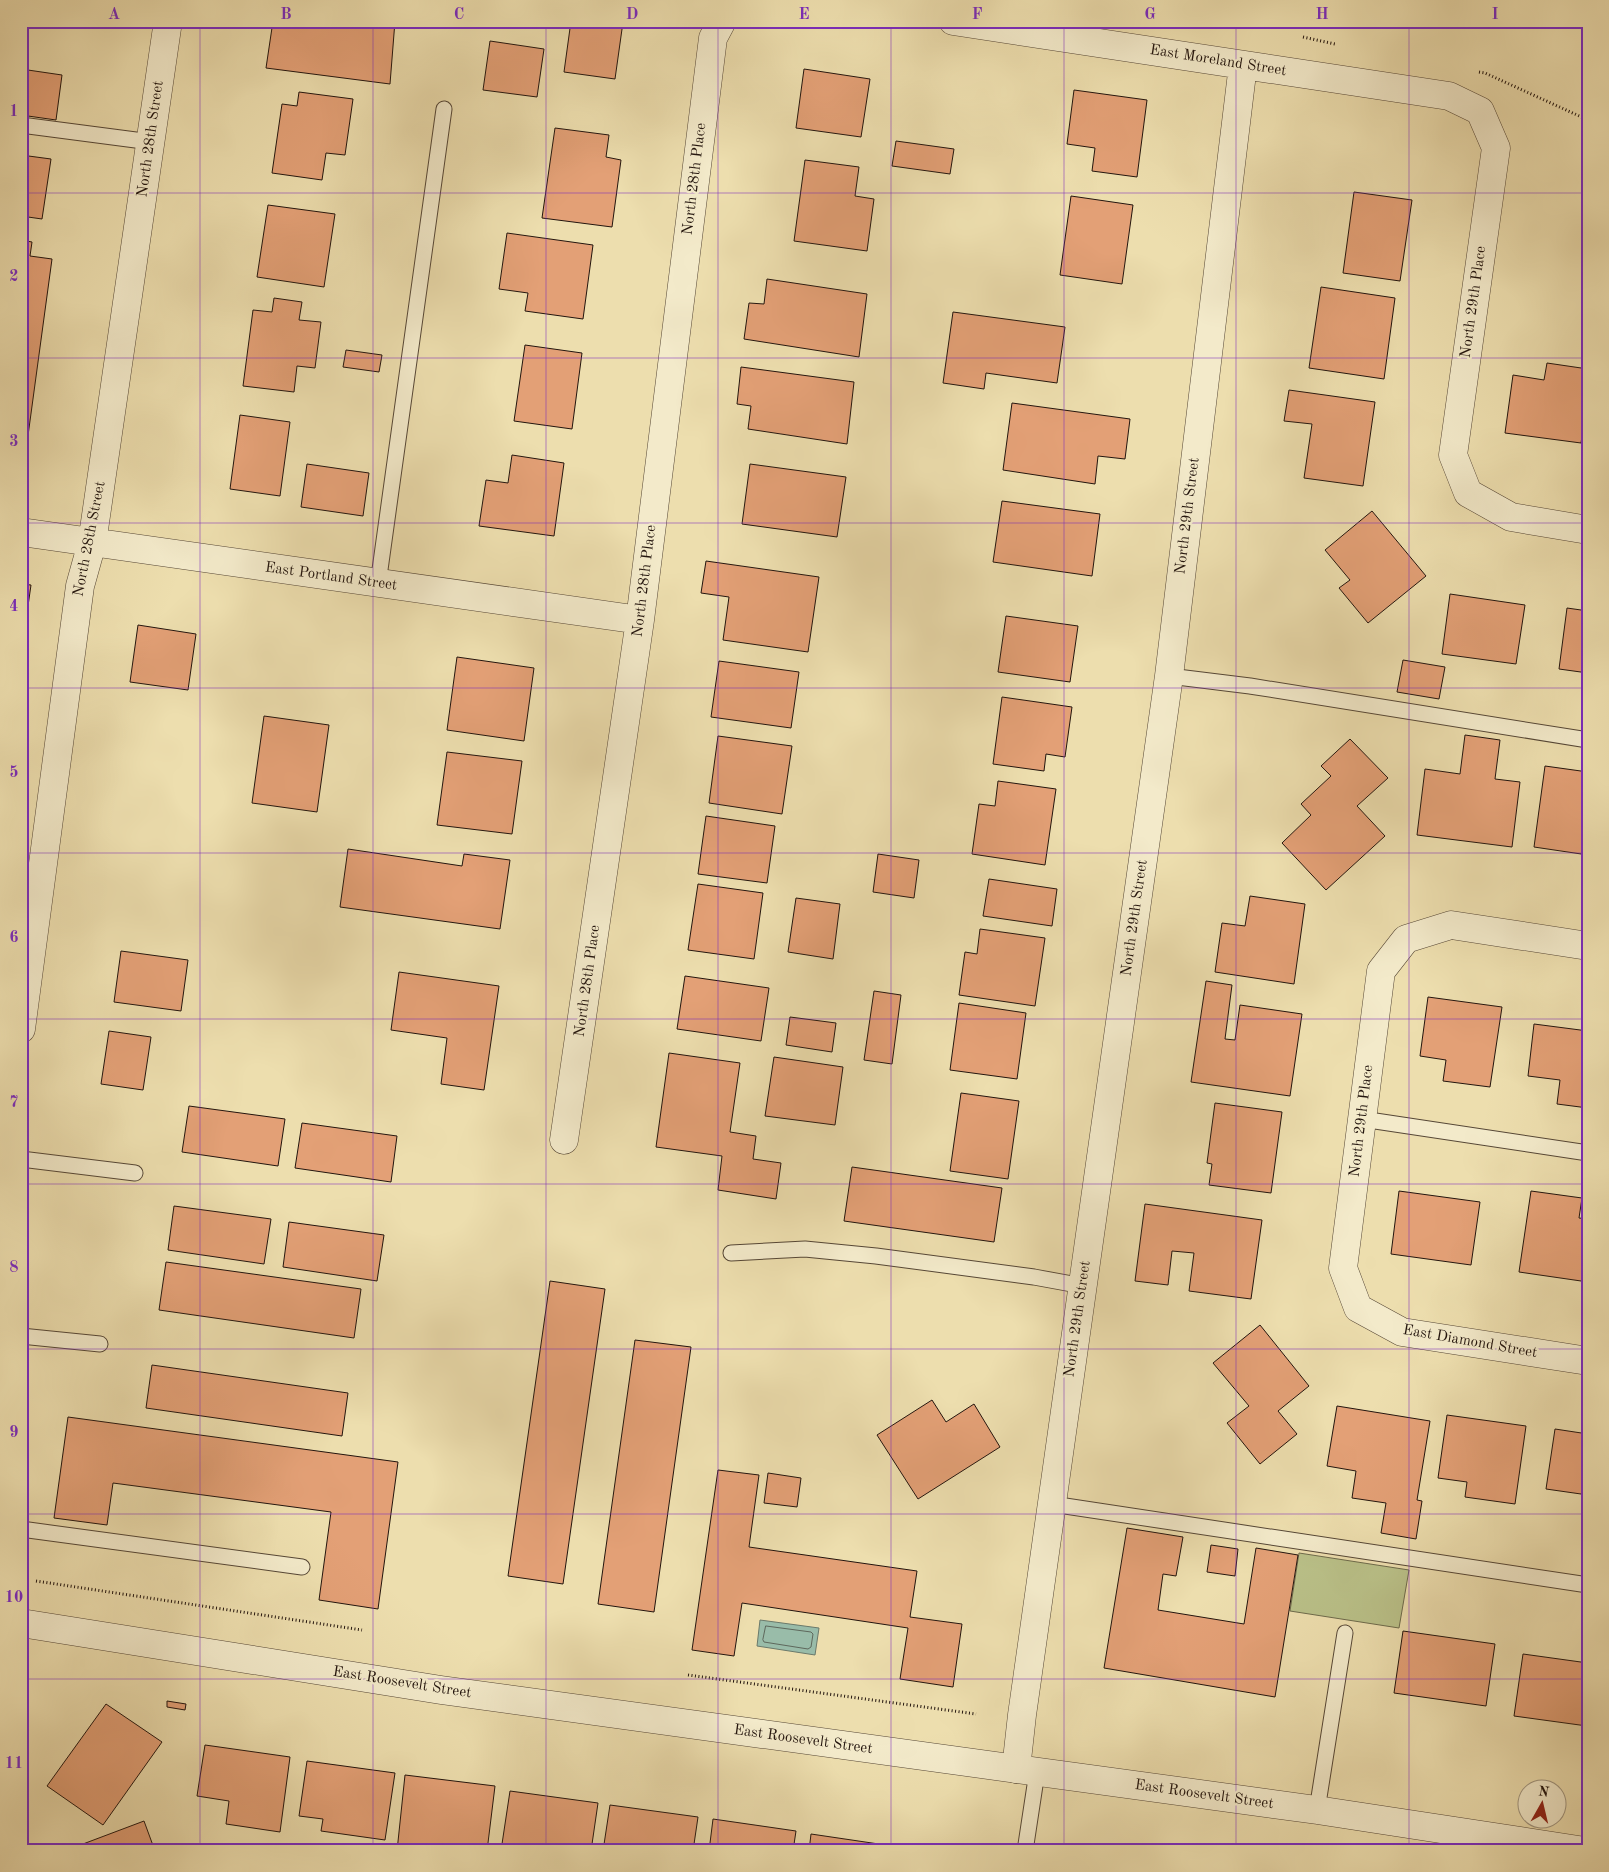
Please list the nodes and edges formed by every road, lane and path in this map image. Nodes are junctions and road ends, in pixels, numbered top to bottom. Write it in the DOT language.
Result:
graph roads {
  1 [pos="168,21"];
  2 [pos="722,21"];
  3 [pos="953,21"];
  4 [pos="1243,65"];
  5 [pos="444,109"];
  6 [pos="1480,111"];
  7 [pos="21,125"];
  8 [pos="151,142"];
  9 [pos="1588,530"];
  10 [pos="21,532"];
  11 [pos="92,543"];
  12 [pos="378,584"];
  13 [pos="640,620"];
  14 [pos="1169,676"];
  15 [pos="1588,740"];
  16 [pos="1588,946"];
  17 [pos="21,1029"];
  18 [pos="1362,1119"];
  19 [pos="564,1140"];
  20 [pos="1588,1153"];
  21 [pos="21,1159"];
  22 [pos="135,1174"];
  23 [pos="731,1253"];
  24 [pos="1083,1286"];
  25 [pos="1358,1308"];
  26 [pos="21,1336"];
  27 [pos="100,1344"];
  28 [pos="1588,1361"];
  29 [pos="1052,1504"];
  30 [pos="21,1529"];
  31 [pos="302,1567"];
  32 [pos="36,1581"];
  33 [pos="1588,1585"];
  34 [pos="21,1623"];
  35 [pos="362,1630"];
  36 [pos="1345,1633"];
  37 [pos="688,1675"];
  38 [pos="976,1714"];
  39 [pos="1026,1771"];
  40 [pos="1317,1810"];
  41 [pos="1025,1851"];
  42 [pos="1585,1851"];
  1 -- 8 [label="street, North 28th Street"];
  2 -- 13 [label="street, North 28th Place"];
  3 -- 4 [label="street, East Moreland Street"];
  4 -- 6 [label="street, East Moreland Street"];
  4 -- 14 [label="street, North 29th Street"];
  5 -- 12 [label="lane"];
  6 -- 9 [label="street, North 29th Place"];
  7 -- 8 [label="lane"];
  8 -- 11 [label="street, North 28th Street"];
  10 -- 11 [label="street, East Portland Street"];
  11 -- 12 [label="street, East Portland Street"];
  11 -- 17 [label="street, North 28th Street"];
  12 -- 13 [label="street, East Portland Street"];
  13 -- 19 [label="street, North 28th Place"];
  14 -- 15 [label="lane"];
  14 -- 24 [label="street, North 29th Street"];
  16 -- 18 [label="street, North 29th Place"];
  18 -- 20 [label="lane"];
  18 -- 25 [label="street, North 29th Place"];
  21 -- 22 [label="lane"];
  23 -- 24 [label="lane"];
  24 -- 29 [label="street, North 29th Street"];
  25 -- 28 [label="street, East Diamond Street"];
  26 -- 27 [label="lane"];
  29 -- 33 [label="lane"];
  29 -- 39 [label="street, North 29th Street"];
  30 -- 31 [label="lane"];
  32 -- 35 [label="path"];
  34 -- 39 [label="street, East Roosevelt Street"];
  36 -- 40 [label="lane"];
  37 -- 38 [label="path"];
  39 -- 40 [label="street, East Roosevelt Street"];
  39 -- 41 [label="lane"];
  40 -- 42 [label="street, East Roosevelt Street"];
}
